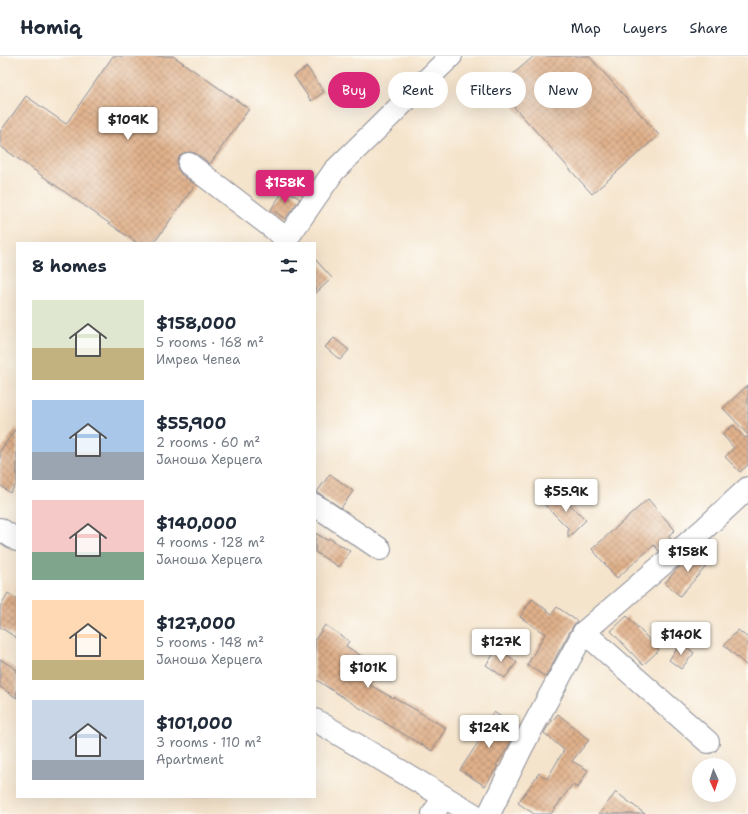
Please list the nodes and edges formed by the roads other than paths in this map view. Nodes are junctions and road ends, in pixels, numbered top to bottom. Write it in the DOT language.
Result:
graph roads {
  1 [pos="451,56"];
  2 [pos="189,164"];
  3 [pos="285,241"];
  4 [pos="748,488"];
  5 [pos="316,506"];
  6 [pos="0,529"];
  7 [pos="16,539"];
  8 [pos="380,549"];
  9 [pos="584,632"];
  10 [pos="316,721"];
  11 [pos="708,742"];
  12 [pos="439,805"];
  13 [pos="473,814"];
  14 [pos="489,814"];
  1 -- 3 [label="street"];
  2 -- 3 [label="street"];
  4 -- 9 [label="street"];
  5 -- 8 [label="street"];
  6 -- 7 [label="street"];
  9 -- 11 [label="street"];
  9 -- 14 [label="street"];
  10 -- 12 [label="street"];
  12 -- 13 [label="street"];
}
